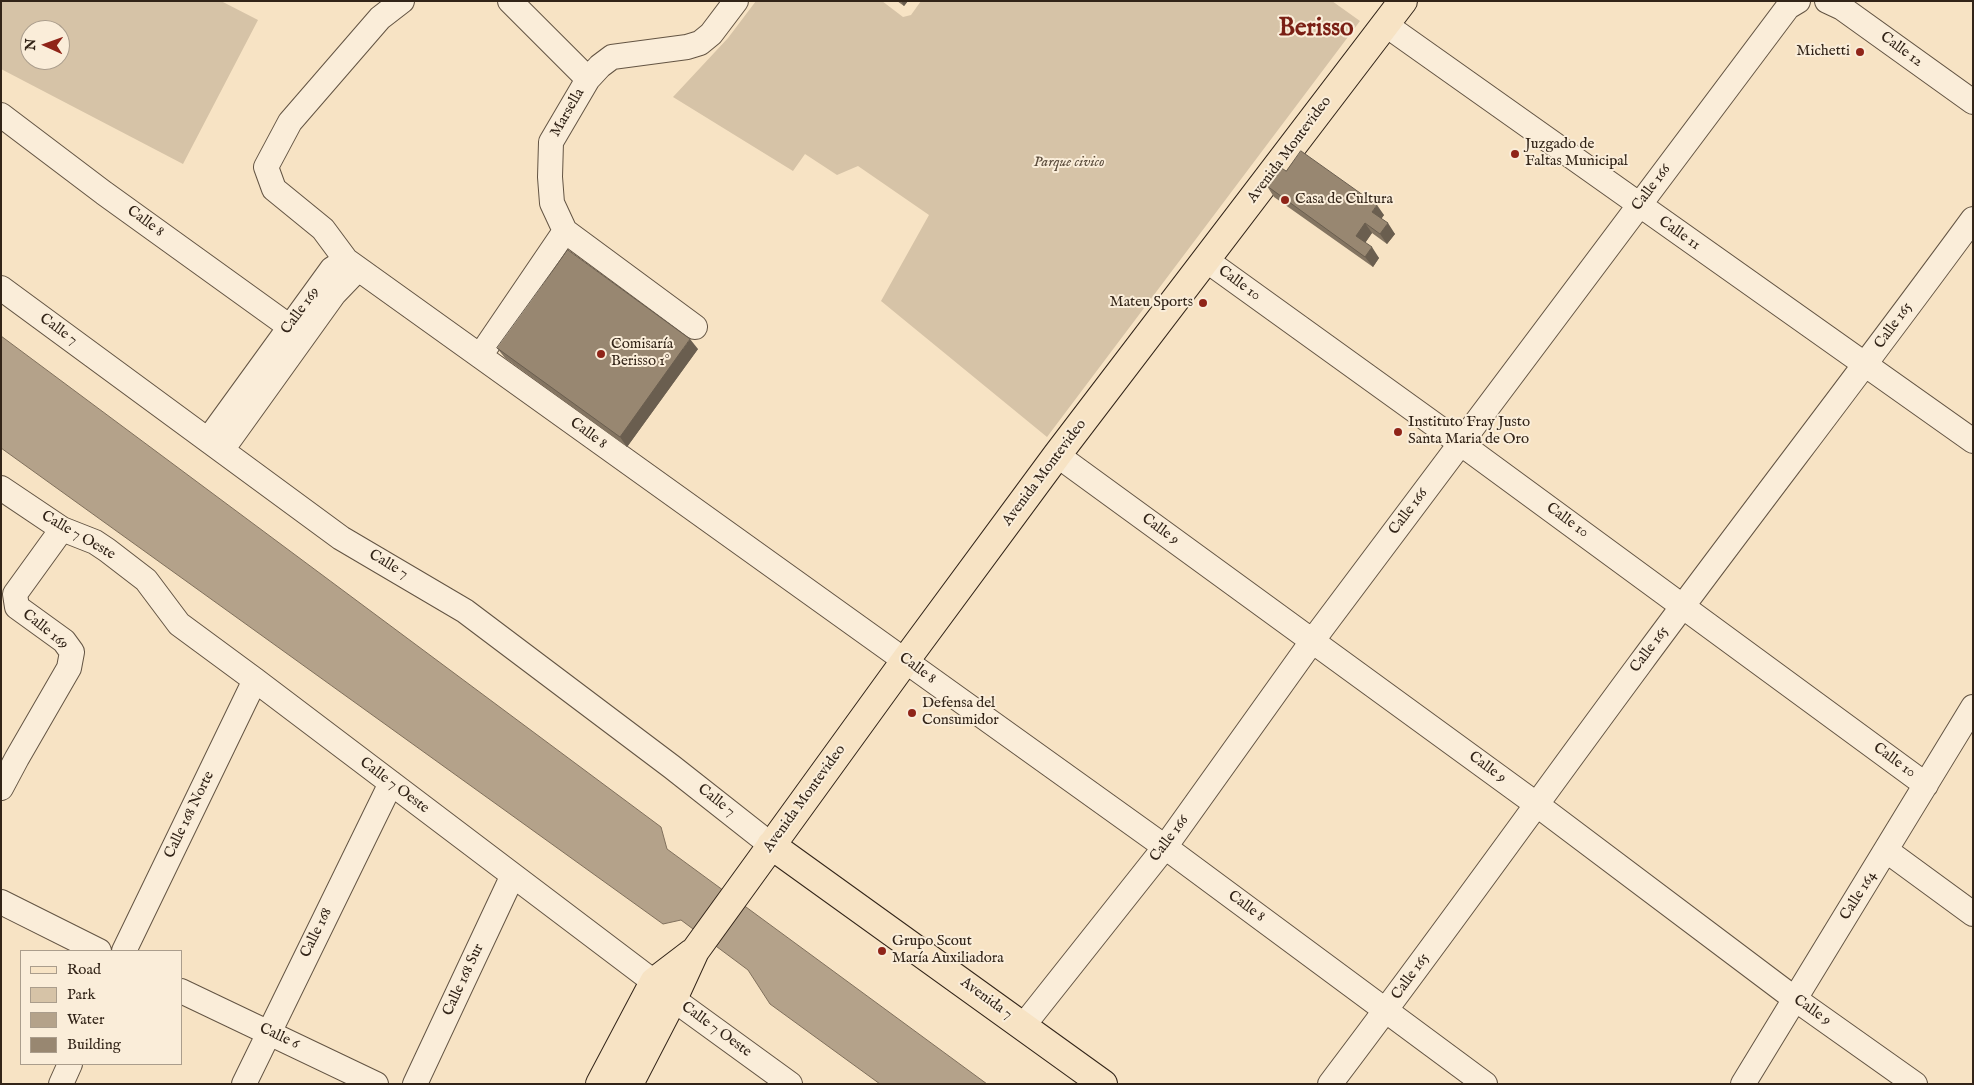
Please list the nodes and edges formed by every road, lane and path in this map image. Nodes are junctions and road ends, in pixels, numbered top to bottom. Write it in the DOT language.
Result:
graph roads {
  1 [pos="402,1"];
  2 [pos="510,1"];
  3 [pos="736,1"];
  4 [pos="1403,1"];
  5 [pos="1798,1"];
  6 [pos="1827,1"];
  7 [pos="1386,25"];
  8 [pos="588,79"];
  9 [pos="1973,102"];
  10 [pos="1,116"];
  11 [pos="1639,206"];
  12 [pos="1973,218"];
  13 [pos="564,231"];
  14 [pos="1206,260"];
  15 [pos="352,264"];
  16 [pos="1,288"];
  17 [pos="290,327"];
  18 [pos="696,327"];
  19 [pos="480,356"];
  20 [pos="1865,366"];
  21 [pos="1973,441"];
  22 [pos="1460,443"];
  23 [pos="215,445"];
  24 [pos="1057,455"];
  25 [pos="1,488"];
  26 [pos="62,529"];
  27 [pos="8,590"];
  28 [pos="1683,606"];
  29 [pos="1313,640"];
  30 [pos="905,660"];
  31 [pos="255,680"];
  32 [pos="1973,707"];
  33 [pos="9,752"];
  34 [pos="391,783"];
  35 [pos="1926,785"];
  36 [pos="1,788"];
  37 [pos="1536,804"];
  38 [pos="771,845"];
  39 [pos="1165,847"];
  40 [pos="1887,851"];
  41 [pos="512,877"];
  42 [pos="1,902"];
  43 [pos="1973,914"];
  44 [pos="97,950"];
  45 [pos="124,950"];
  46 [pos="182,991"];
  47 [pos="664,991"];
  48 [pos="1794,999"];
  49 [pos="1386,1010"];
  50 [pos="1023,1026"];
  51 [pos="269,1032"];
  52 [pos="70,1065"];
  53 [pos="61,1084"];
  54 [pos="244,1084"];
  55 [pos="376,1084"];
  56 [pos="415,1084"];
  57 [pos="600,1084"];
  58 [pos="629,1084"];
  59 [pos="790,1084"];
  60 [pos="1103,1084"];
  61 [pos="1330,1084"];
  62 [pos="1486,1084"];
  63 [pos="1743,1084"];
  64 [pos="1915,1084"];
  1 -- 15 [label="street, Calle 8"];
  2 -- 8 [label="street"];
  3 -- 8 [label="street, Marsella"];
  4 -- 7 [label="main road, Avenida Montevideo"];
  5 -- 11 [label="street, Calle 166"];
  6 -- 9 [label="street, Calle 12"];
  7 -- 11 [label="street, Calle 11"];
  7 -- 14 [label="main road, Avenida Montevideo"];
  8 -- 13 [label="street, Marsella"];
  10 -- 17 [label="street, Calle 8"];
  11 -- 20 [label="street, Calle 11"];
  11 -- 22 [label="street, Calle 166"];
  12 -- 20 [label="street, Calle 165"];
  13 -- 18 [label="street"];
  13 -- 19 [label="street"];
  14 -- 22 [label="street, Calle 10"];
  14 -- 24 [label="main road, Avenida Montevideo"];
  15 -- 17 [label="street, Calle 169"];
  15 -- 19 [label="street, Calle 8"];
  15 -- 23 [label="street, Calle 169"];
  16 -- 23 [label="street, Calle 7"];
  17 -- 23 [label="street, Calle 169"];
  19 -- 30 [label="street, Calle 8"];
  20 -- 21 [label="street, Calle 11"];
  20 -- 28 [label="street, Calle 165"];
  22 -- 28 [label="street, Calle 10"];
  22 -- 29 [label="street, Calle 166"];
  23 -- 38 [label="street, Calle 7"];
  24 -- 29 [label="street, Calle 9"];
  24 -- 30 [label="main road, Avenida Montevideo"];
  25 -- 26 [label="street, Calle 7 Oeste"];
  26 -- 27 [label="street, Calle 169"];
  26 -- 31 [label="street, Calle 7 Oeste"];
  27 -- 33 [label="street, Calle 169"];
  28 -- 35 [label="street, Calle 10"];
  28 -- 37 [label="street, Calle 165"];
  29 -- 37 [label="street, Calle 9"];
  29 -- 39 [label="street, Calle 166"];
  30 -- 38 [label="main road, Avenida Montevideo"];
  30 -- 39 [label="street, Calle 8"];
  31 -- 34 [label="street, Calle 7 Oeste"];
  31 -- 45 [label="street, Calle 168 Norte"];
  32 -- 35 [label="street, Calle 164"];
  33 -- 36 [label="street, Calle 169"];
  34 -- 41 [label="street, Calle 7 Oeste"];
  34 -- 51 [label="street, Calle 168"];
  35 -- 40 [label="street, Calle 164"];
  37 -- 48 [label="street, Calle 9"];
  37 -- 49 [label="street, Calle 165"];
  38 -- 47 [label="main road, Avenida Montevideo"];
  38 -- 50 [label="main road, Avenida 7"];
  39 -- 49 [label="street, Calle 8"];
  39 -- 50 [label="street, Calle 166"];
  40 -- 43 [label="street"];
  40 -- 48 [label="street, Calle 164"];
  41 -- 47 [label="street, Calle 7 Oeste"];
  41 -- 56 [label="street, Calle 168 Sur"];
  42 -- 44 [label="street"];
  46 -- 51 [label="street, Calle 6"];
  47 -- 57 [label="main road, Avenida Montevideo"];
  47 -- 58 [label="main road, Avenida Montevideo"];
  47 -- 59 [label="street, Calle 7 Oeste"];
  48 -- 63 [label="street, Calle 164"];
  48 -- 64 [label="street, Calle 9"];
  49 -- 61 [label="street, Calle 165"];
  49 -- 62 [label="street, Calle 8"];
  50 -- 60 [label="main road, Avenida 7"];
  51 -- 54 [label="street, Calle 168"];
  51 -- 55 [label="street, Calle 6"];
  52 -- 53 [label="street"];
}
